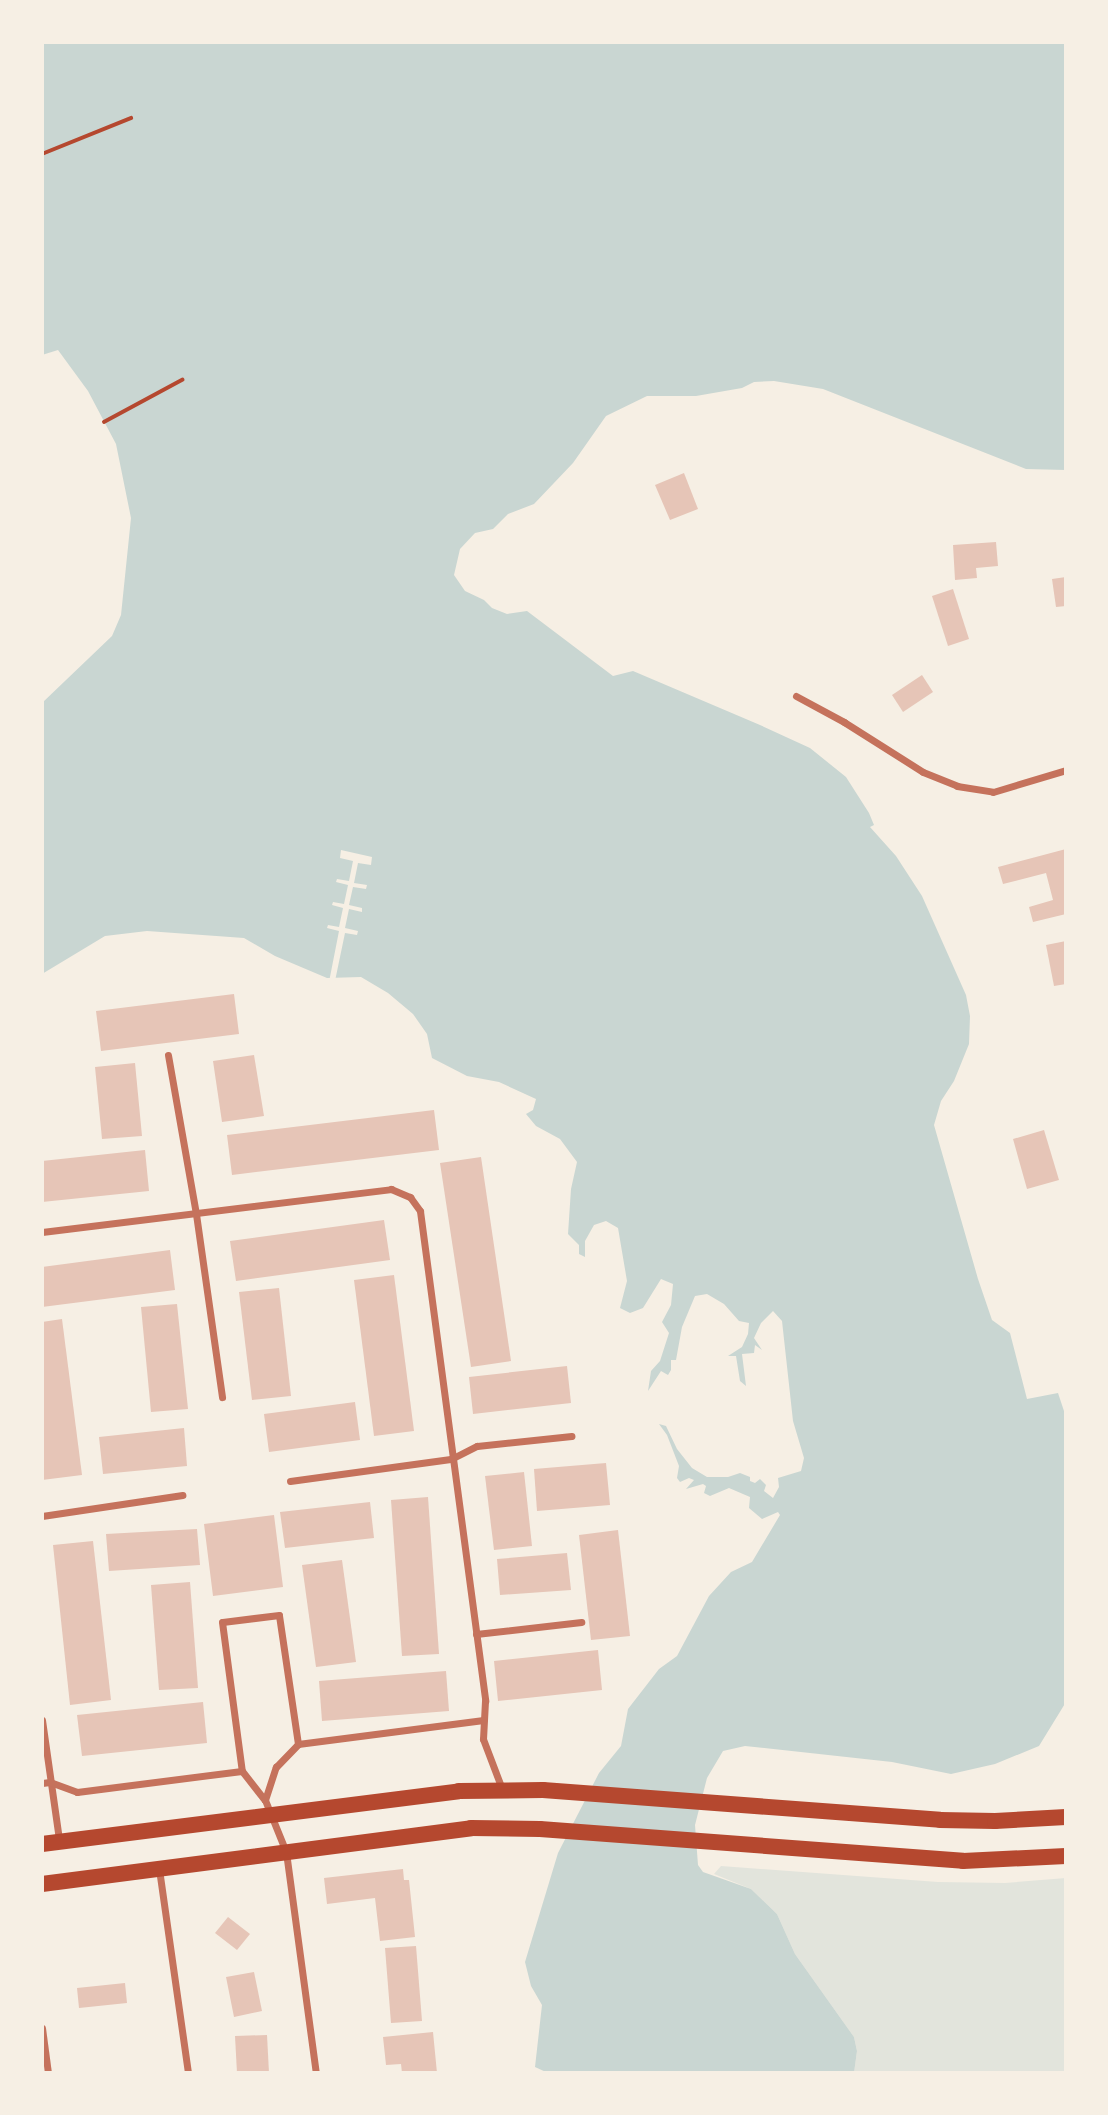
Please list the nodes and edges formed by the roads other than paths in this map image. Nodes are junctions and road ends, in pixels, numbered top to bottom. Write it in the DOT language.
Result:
graph roads {
  1 [pos="796,696"];
  2 [pos="1066,770"];
  3 [pos="168,1055"];
  4 [pos="196,1214"];
  5 [pos="42,1232"];
  6 [pos="222,1397"];
  7 [pos="571,1436"];
  8 [pos="451,1459"];
  9 [pos="290,1481"];
  10 [pos="182,1496"];
  11 [pos="42,1516"];
  12 [pos="581,1622"];
  13 [pos="476,1634"];
  14 [pos="42,1720"];
  15 [pos="483,1720"];
  16 [pos="298,1744"];
  17 [pos="242,1771"];
  18 [pos="46,1782"];
  19 [pos="502,1790"];
  20 [pos="268,1807"];
  21 [pos="1066,1817"];
  22 [pos="60,1842"];
  23 [pos="42,1844"];
  24 [pos="286,1852"];
  25 [pos="1066,1856"];
  26 [pos="159,1868"];
  27 [pos="42,1884"];
  28 [pos="42,2028"];
  29 [pos="48,2073"];
  30 [pos="188,2073"];
  31 [pos="316,2073"];
  1 -- 2 [label="street"];
  3 -- 4 [label="street"];
  4 -- 5 [label="street"];
  4 -- 6 [label="street"];
  4 -- 8 [label="street"];
  7 -- 8 [label="street"];
  8 -- 9 [label="street"];
  8 -- 13 [label="street"];
  10 -- 11 [label="street"];
  12 -- 13 [label="street"];
  13 -- 15 [label="street"];
  14 -- 18 [label="street"];
  15 -- 16 [label="street"];
  15 -- 19 [label="street"];
  16 -- 17 [label="street"];
  16 -- 20 [label="street"];
  17 -- 18 [label="street"];
  17 -- 20 [label="street"];
  18 -- 22 [label="street"];
  19 -- 20 [label="main road"];
  19 -- 21 [label="main road"];
  20 -- 22 [label="main road"];
  20 -- 24 [label="street"];
  22 -- 23 [label="main road"];
  24 -- 25 [label="main road"];
  24 -- 26 [label="main road"];
  24 -- 31 [label="street"];
  26 -- 27 [label="main road"];
  26 -- 30 [label="street"];
  28 -- 29 [label="street"];
}
